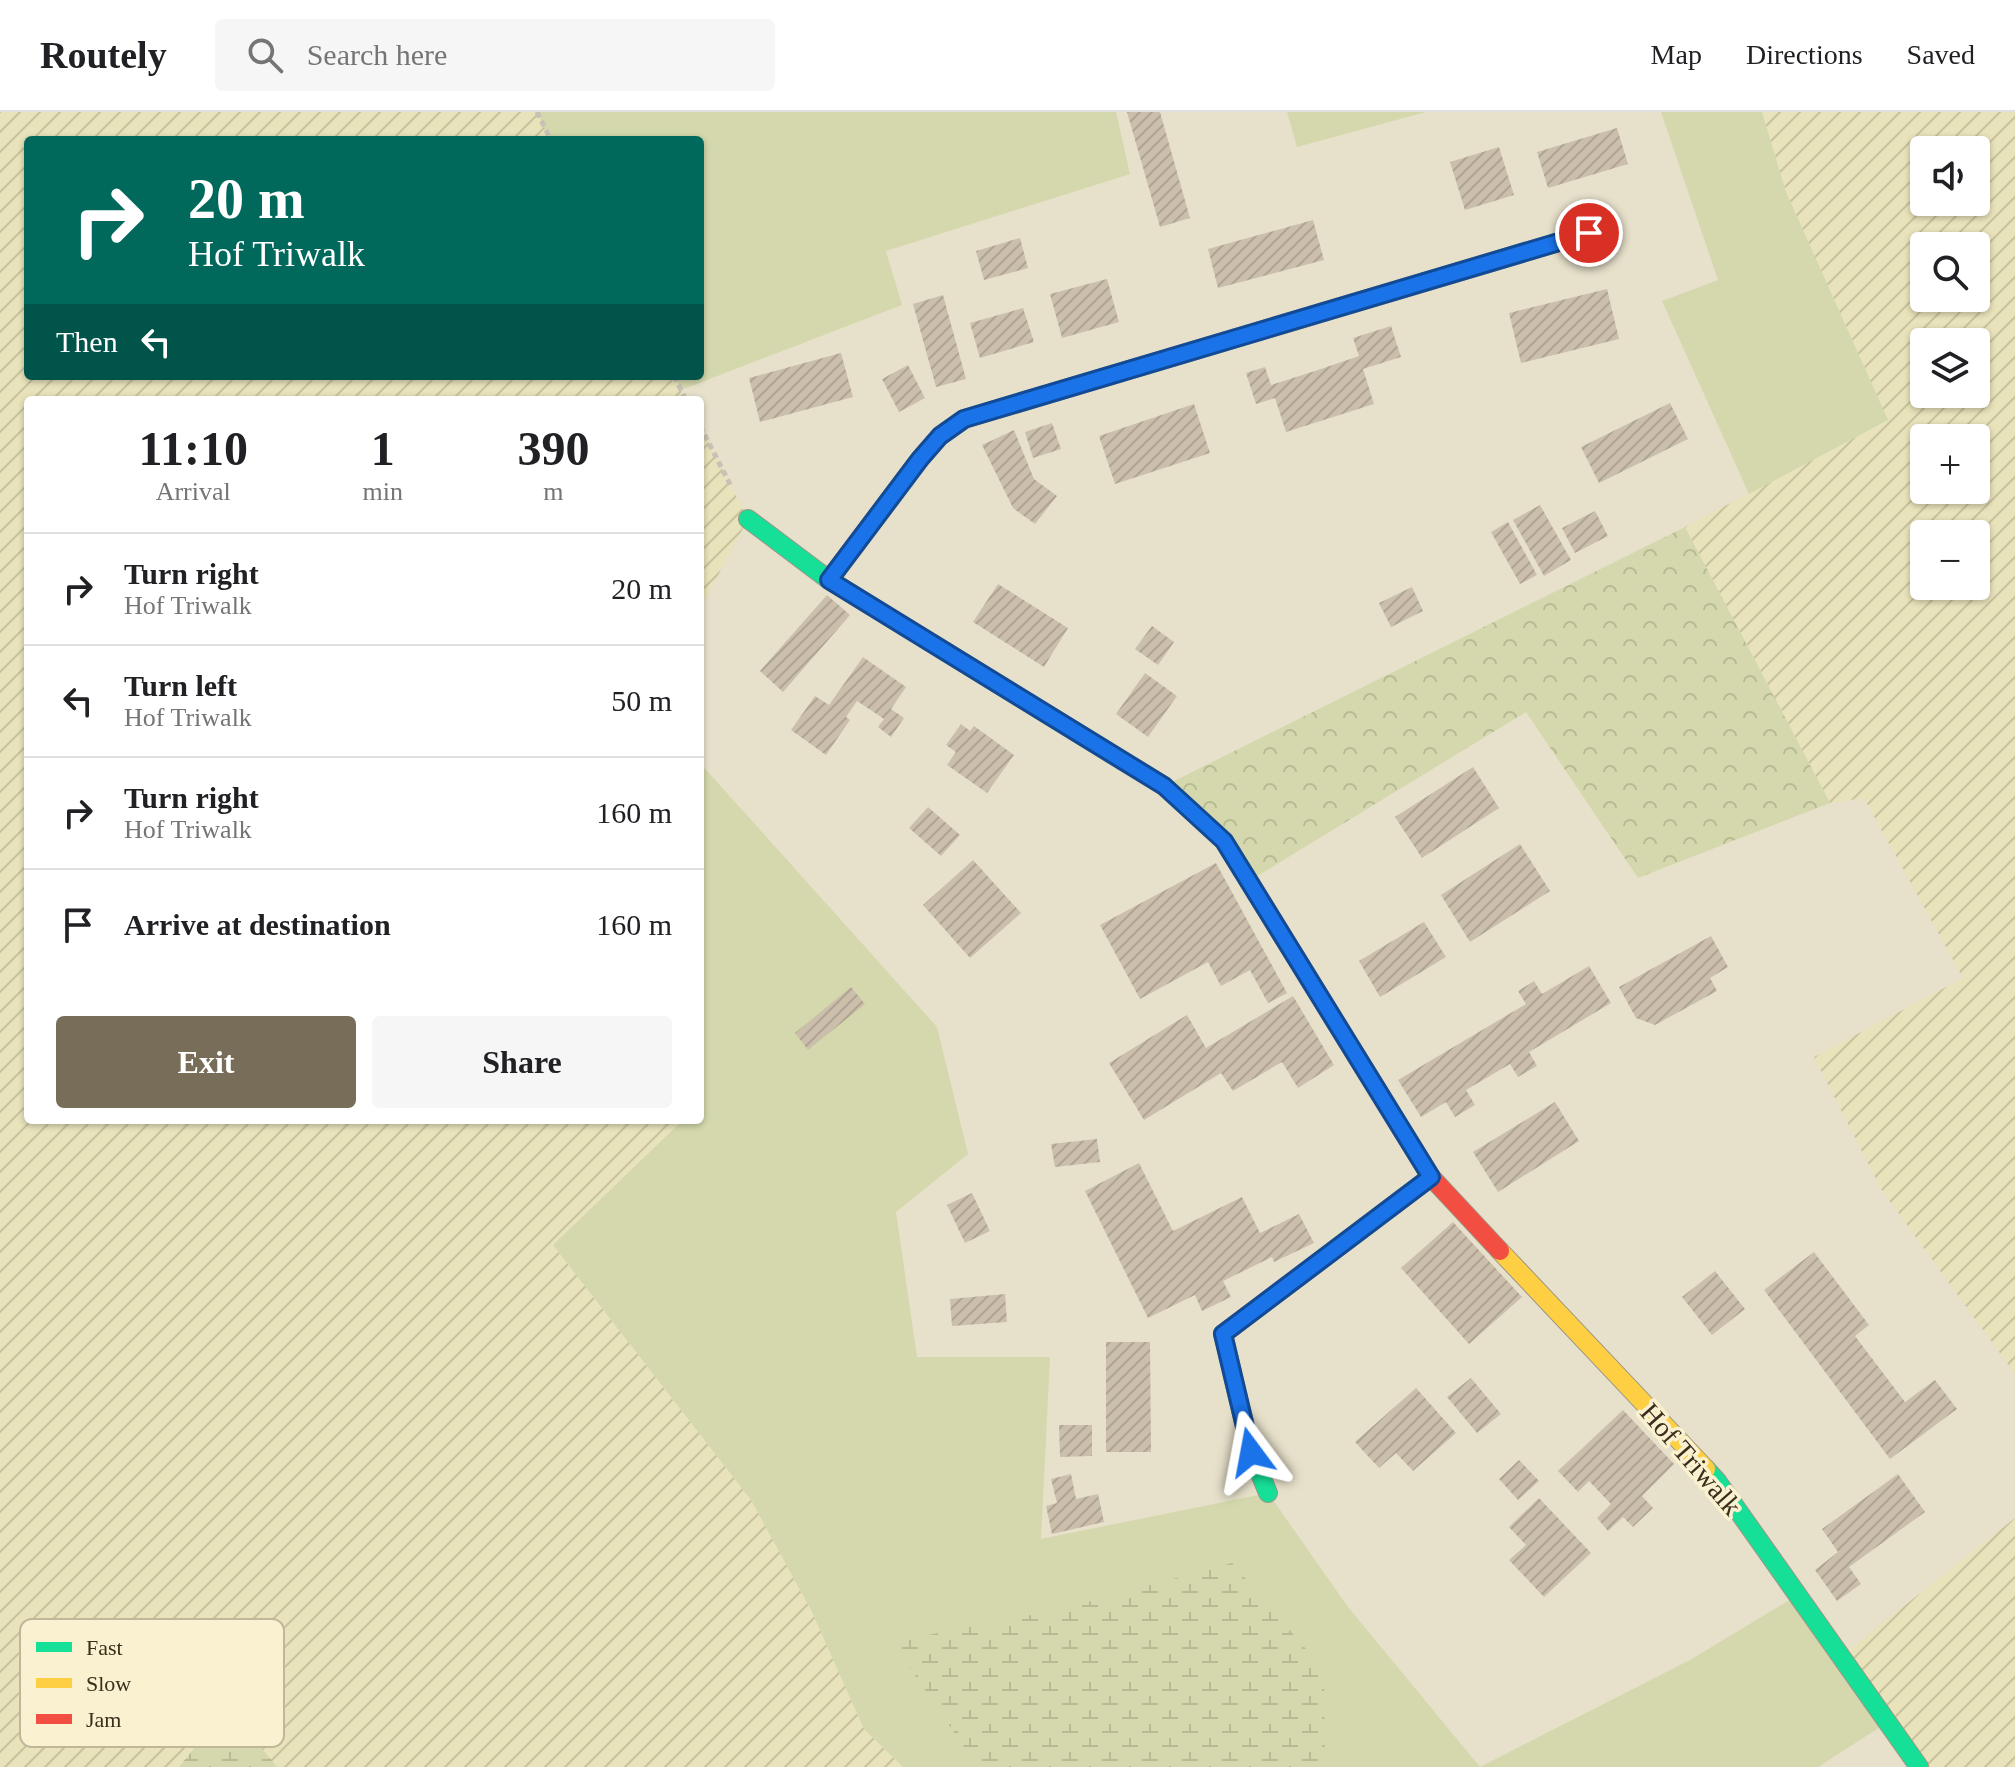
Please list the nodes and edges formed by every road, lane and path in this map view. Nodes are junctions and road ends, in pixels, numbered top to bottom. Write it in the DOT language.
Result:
graph roads {
  1 [pos="537,112"];
  2 [pos="549,136"];
  3 [pos="1589,233"];
  4 [pos="704,434"];
  5 [pos="748,519"];
  6 [pos="829,580"];
  7 [pos="1431,1177"];
  8 [pos="1268,1493"];
  9 [pos="1919,1767"];
  1 -- 2 [label="path"];
  3 -- 6 [label="street"];
  4 -- 5 [label="path"];
  5 -- 6 [label="street, Hof Triwalk"];
  6 -- 7 [label="street, Hof Triwalk"];
  7 -- 8 [label="street"];
  7 -- 9 [label="street, Hof Triwalk"];
}
